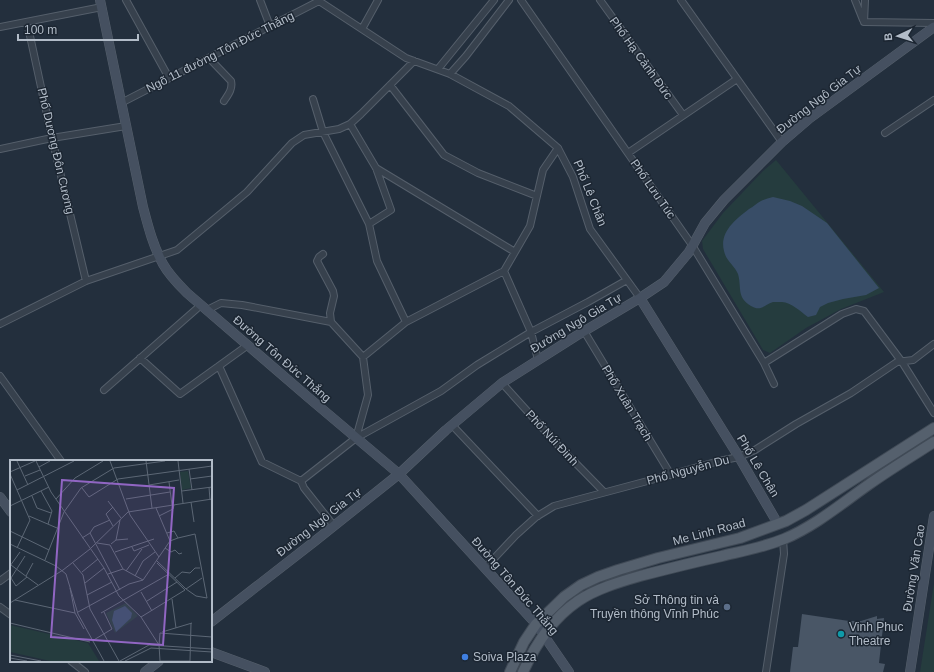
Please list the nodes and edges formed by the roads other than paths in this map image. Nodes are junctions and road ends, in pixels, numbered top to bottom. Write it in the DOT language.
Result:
graph roads {
  1 [pos="126,0"];
  2 [pos="260,0"];
  3 [pos="378,0"];
  4 [pos="494,0"];
  5 [pos="509,0"];
  6 [pos="521,0"];
  7 [pos="600,0"];
  8 [pos="682,0"];
  9 [pos="855,0"];
  10 [pos="865,0"];
  11 [pos="318,1"];
  12 [pos="101,3"];
  13 [pos="27,22"];
  14 [pos="864,22"];
  15 [pos="934,23"];
  16 [pos="270,26"];
  17 [pos="0,27"];
  18 [pos="934,27"];
  19 [pos="362,29"];
  20 [pos="209,58"];
  21 [pos="414,61"];
  22 [pos="438,69"];
  23 [pos="450,74"];
  24 [pos="170,78"];
  25 [pos="737,79"];
  26 [pos="390,85"];
  27 [pos="313,99"];
  28 [pos="934,100"];
  29 [pos="224,101"];
  30 [pos="121,103"];
  31 [pos="683,115"];
  32 [pos="350,124"];
  33 [pos="126,126"];
  34 [pos="323,132"];
  35 [pos="885,133"];
  36 [pos="52,138"];
  37 [pos="782,142"];
  38 [pos="558,148"];
  39 [pos="0,149"];
  40 [pos="628,153"];
  41 [pos="376,168"];
  42 [pos="537,196"];
  43 [pos="369,224"];
  44 [pos="692,245"];
  45 [pos="515,252"];
  46 [pos="323,254"];
  47 [pos="159,256"];
  48 [pos="504,271"];
  49 [pos="627,280"];
  50 [pos="86,281"];
  51 [pos="640,298"];
  52 [pos="204,307"];
  53 [pos="331,322"];
  54 [pos="406,322"];
  55 [pos="0,324"];
  56 [pos="584,331"];
  57 [pos="532,332"];
  58 [pos="934,344"];
  59 [pos="248,345"];
  60 [pos="363,357"];
  61 [pos="140,358"];
  62 [pos="538,360"];
  63 [pos="902,362"];
  64 [pos="764,363"];
  65 [pos="219,366"];
  66 [pos="0,376"];
  67 [pos="502,383"];
  68 [pos="774,384"];
  69 [pos="104,390"];
  70 [pos="934,413"];
  71 [pos="452,425"];
  72 [pos="934,428"];
  73 [pos="356,438"];
  74 [pos="934,442"];
  75 [pos="739,457"];
  76 [pos="59,460"];
  77 [pos="399,474"];
  78 [pos="671,475"];
  79 [pos="301,480"];
  80 [pos="604,492"];
  81 [pos="0,497"];
  82 [pos="10,511"];
  83 [pos="538,516"];
  84 [pos="934,516"];
  85 [pos="778,524"];
  86 [pos="334,526"];
  87 [pos="783,539"];
  88 [pos="485,568"];
  89 [pos="10,574"];
  90 [pos="0,581"];
  91 [pos="0,607"];
  92 [pos="10,614"];
  93 [pos="212,621"];
  94 [pos="536,624"];
  95 [pos="543,635"];
  96 [pos="212,652"];
  97 [pos="72,662"];
  98 [pos="159,662"];
  99 [pos="85,672"];
  100 [pos="145,672"];
  101 [pos="265,672"];
  102 [pos="510,672"];
  103 [pos="523,672"];
  104 [pos="569,672"];
  105 [pos="766,672"];
  106 [pos="910,672"];
  1 -- 24 [label="street"];
  2 -- 16 [label="street"];
  3 -- 19 [label="street"];
  4 -- 22 [label="street"];
  5 -- 23 [label="street"];
  6 -- 40 [label="street, Phố Lưu Túc"];
  7 -- 31 [label="street, Phố Hạ Cảnh Đức"];
  8 -- 25 [label="street"];
  9 -- 14 [label="street"];
  10 -- 14 [label="street"];
  11 -- 16 [label="street, Ngõ 11 đường Tôn Đức Thắng"];
  11 -- 19 [label="street, Phố Lê Chân"];
  12 -- 13 [label="street"];
  12 -- 30 [label="street, Đường Tôn Đức Thắng"];
  13 -- 17 [label="street"];
  13 -- 36 [label="street, Phố Dương Đôn Cương"];
  14 -- 15 [label="street"];
  16 -- 20 [label="street, Ngõ 11 đường Tôn Đức Thắng"];
  18 -- 37 [label="street, Đường Ngô Gia Tự"];
  19 -- 21 [label="street, Phố Lê Chân"];
  20 -- 24 [label="street, Ngõ 11 đường Tôn Đức Thắng"];
  20 -- 29 [label="street"];
  21 -- 22 [label="street, Phố Lê Chân"];
  21 -- 26 [label="street"];
  22 -- 23 [label="street, Phố Lê Chân"];
  23 -- 38 [label="street, Phố Lê Chân"];
  24 -- 30 [label="street, Ngõ 11 đường Tôn Đức Thắng"];
  25 -- 31 [label="street"];
  25 -- 37 [label="street"];
  26 -- 32 [label="street"];
  26 -- 42 [label="street"];
  27 -- 34 [label="street"];
  28 -- 35 [label="street"];
  30 -- 33 [label="street, Đường Tôn Đức Thắng"];
  31 -- 40 [label="street"];
  32 -- 34 [label="street"];
  32 -- 41 [label="street"];
  33 -- 36 [label="street"];
  33 -- 47 [label="street, Đường Tôn Đức Thắng"];
  34 -- 43 [label="street"];
  34 -- 47 [label="street"];
  36 -- 39 [label="street"];
  36 -- 50 [label="street, Phố Dương Đôn Cương"];
  37 -- 44 [label="street, Đường Ngô Gia Tự"];
  38 -- 42 [label="street"];
  38 -- 49 [label="street, Phố Lê Chân"];
  40 -- 44 [label="street, Phố Lưu Túc"];
  41 -- 43 [label="street"];
  41 -- 45 [label="street"];
  42 -- 45 [label="street"];
  43 -- 54 [label="street"];
  44 -- 51 [label="street, Đường Ngô Gia Tự"];
  44 -- 64 [label="street, Phố Lưu Túc"];
  45 -- 48 [label="street"];
  46 -- 53 [label="street"];
  47 -- 50 [label="street"];
  47 -- 52 [label="street, Đường Tôn Đức Thắng"];
  48 -- 54 [label="street"];
  48 -- 57 [label="street"];
  49 -- 51 [label="street, Phố Lê Chân"];
  49 -- 57 [label="street"];
  50 -- 55 [label="street"];
  51 -- 56 [label="street, Đường Ngô Gia Tự"];
  51 -- 75 [label="street, Phố Lê Chân"];
  52 -- 53 [label="street"];
  52 -- 59 [label="street, Đường Tôn Đức Thắng"];
  52 -- 61 [label="street"];
  53 -- 60 [label="street"];
  54 -- 60 [label="street"];
  56 -- 62 [label="street, Đường Ngô Gia Tự"];
  56 -- 78 [label="street, Phố Xuân Trạch"];
  57 -- 62 [label="street"];
  57 -- 73 [label="street"];
  58 -- 63 [label="street, Phố Nguyễn Du"];
  59 -- 65 [label="street"];
  59 -- 73 [label="street, Đường Tôn Đức Thắng"];
  60 -- 73 [label="street"];
  61 -- 65 [label="street"];
  61 -- 69 [label="street"];
  62 -- 67 [label="street, Đường Ngô Gia Tự"];
  63 -- 64 [label="street"];
  63 -- 70 [label="street"];
  63 -- 75 [label="street, Phố Nguyễn Du"];
  64 -- 68 [label="street, Phố Lưu Túc"];
  65 -- 79 [label="street"];
  66 -- 76 [label="street"];
  67 -- 71 [label="street, Đường Ngô Gia Tự"];
  67 -- 80 [label="street, Phố Núi Đinh"];
  71 -- 77 [label="street, Đường Ngô Gia Tự"];
  71 -- 83 [label="street"];
  72 -- 85 [label="main road, Me Linh Road"];
  73 -- 77 [label="street, Đường Tôn Đức Thắng"];
  73 -- 79 [label="street"];
  74 -- 87 [label="main road"];
  75 -- 78 [label="street, Phố Nguyễn Du"];
  75 -- 85 [label="street, Phố Lê Chân"];
  77 -- 86 [label="street, Đường Ngô Gia Tự"];
  77 -- 88 [label="street, Đường Tôn Đức Thắng"];
  78 -- 80 [label="street, Phố Nguyễn Du"];
  79 -- 86 [label="street"];
  80 -- 83 [label="street, Phố Nguyễn Du"];
  81 -- 82 [label="street"];
  83 -- 88 [label="street, Phố Nguyễn Du"];
  84 -- 106 [label="street, Đường Văn Cao"];
  85 -- 94 [label="main road, Me Linh Road"];
  86 -- 93 [label="street, Đường Ngô Gia Tự"];
  87 -- 95 [label="main road"];
  87 -- 105 [label="street"];
  88 -- 94 [label="street, Đường Tôn Đức Thắng"];
  89 -- 90 [label="street"];
  91 -- 92 [label="street"];
  94 -- 95 [label="street, Đường Tôn Đức Thắng"];
  94 -- 102 [label="main road, Me Linh Road"];
  95 -- 103 [label="main road"];
  95 -- 104 [label="street, Đường Tôn Đức Thắng"];
  96 -- 101 [label="street"];
  97 -- 99 [label="street"];
  98 -- 100 [label="street"];
}
